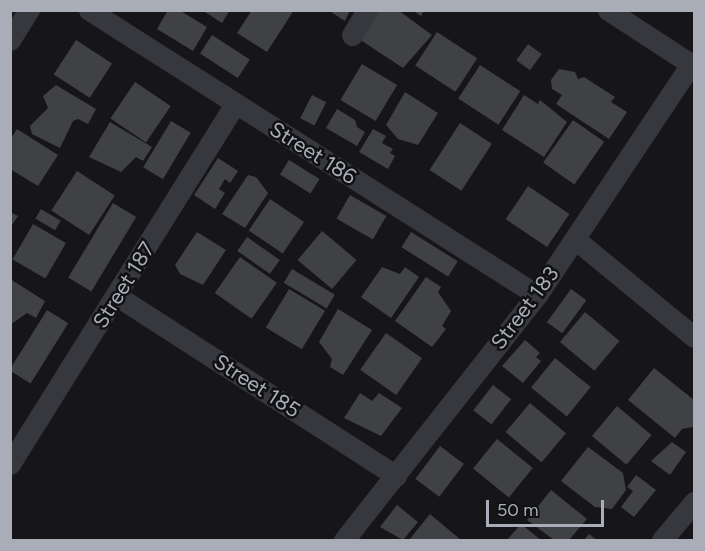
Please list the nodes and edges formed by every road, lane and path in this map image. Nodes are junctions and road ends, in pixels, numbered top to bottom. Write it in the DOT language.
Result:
graph roads {
  1 [pos="29,10"];
  2 [pos="89,10"];
  3 [pos="367,10"];
  4 [pos="608,10"];
  5 [pos="352,35"];
  6 [pos="10,40"];
  7 [pos="694,65"];
  8 [pos="235,104"];
  9 [pos="575,239"];
  10 [pos="537,295"];
  11 [pos="117,296"];
  12 [pos="694,337"];
  13 [pos="10,464"];
  14 [pos="396,476"];
  15 [pos="694,503"];
  16 [pos="344,540"];
  17 [pos="662,540"];
  1 -- 6 [label="street"];
  2 -- 8 [label="street, Street 186"];
  3 -- 5 [label="street"];
  4 -- 7 [label="street"];
  7 -- 9 [label="street, Street 183"];
  8 -- 10 [label="street, Street 186"];
  8 -- 11 [label="street, Street 187"];
  9 -- 10 [label="street, Street 183"];
  9 -- 12 [label="street"];
  10 -- 14 [label="street, Street 183"];
  11 -- 13 [label="street, Street 187"];
  11 -- 14 [label="street, Street 185"];
  14 -- 16 [label="street, Street 183"];
  15 -- 17 [label="street"];
}
